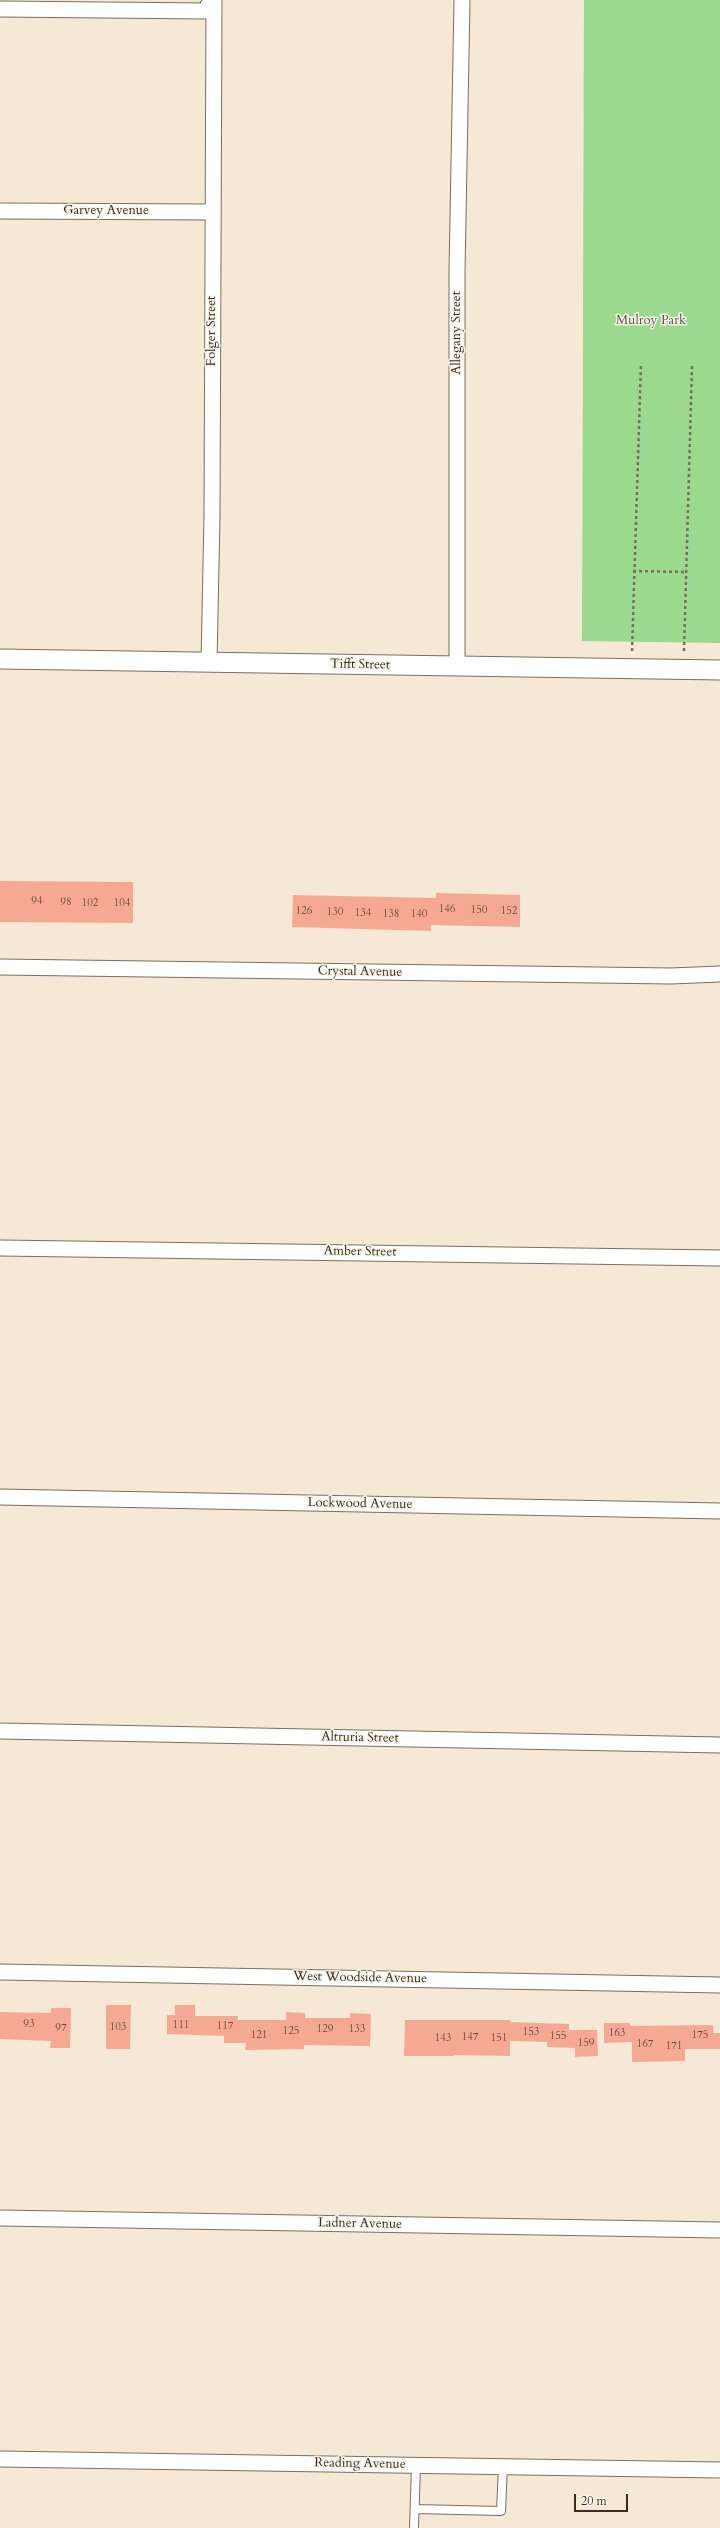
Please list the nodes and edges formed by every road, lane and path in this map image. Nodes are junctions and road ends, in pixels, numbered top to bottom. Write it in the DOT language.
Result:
graph roads {
  1 [pos="462,0"];
  2 [pos="214,3"];
  3 [pos="0,9"];
  4 [pos="0,210"];
  5 [pos="212,212"];
  6 [pos="641,363"];
  7 [pos="692,366"];
  8 [pos="633,571"];
  9 [pos="685,572"];
  10 [pos="632,651"];
  11 [pos="684,651"];
  12 [pos="0,659"];
  13 [pos="209,663"];
  14 [pos="456,666"];
  15 [pos="720,670"];
  16 [pos="0,967"];
  17 [pos="720,974"];
  18 [pos="0,1248"];
  19 [pos="720,1258"];
  20 [pos="0,1497"];
  21 [pos="720,1511"];
  22 [pos="0,1731"];
  23 [pos="720,1745"];
  24 [pos="0,1972"];
  25 [pos="720,1985"];
  26 [pos="0,2218"];
  27 [pos="720,2230"];
  28 [pos="0,2459"];
  29 [pos="416,2465"];
  30 [pos="503,2466"];
  31 [pos="720,2470"];
  32 [pos="415,2509"];
  33 [pos="414,2528"];
  1 -- 14 [label="street, Allegany Street"];
  2 -- 3 [label="street"];
  2 -- 5 [label="street, Folger Street"];
  4 -- 5 [label="street, Garvey Avenue"];
  5 -- 13 [label="street, Folger Street"];
  6 -- 8 [label="path"];
  7 -- 9 [label="path"];
  8 -- 9 [label="path"];
  8 -- 10 [label="path"];
  9 -- 11 [label="path"];
  12 -- 13 [label="street, Tifft Street"];
  13 -- 14 [label="street, Tifft Street"];
  14 -- 15 [label="street, Tifft Street"];
  16 -- 17 [label="street, Crystal Avenue"];
  18 -- 19 [label="street, Amber Street"];
  20 -- 21 [label="street, Lockwood Avenue"];
  22 -- 23 [label="street, Altruria Street"];
  24 -- 25 [label="street, West Woodside Avenue"];
  26 -- 27 [label="street, Ladner Avenue"];
  28 -- 29 [label="street, Reading Avenue"];
  29 -- 30 [label="street, Reading Avenue"];
  29 -- 32 [label="lane"];
  30 -- 31 [label="street, Reading Avenue"];
  30 -- 32 [label="lane"];
  32 -- 33 [label="lane"];
}
